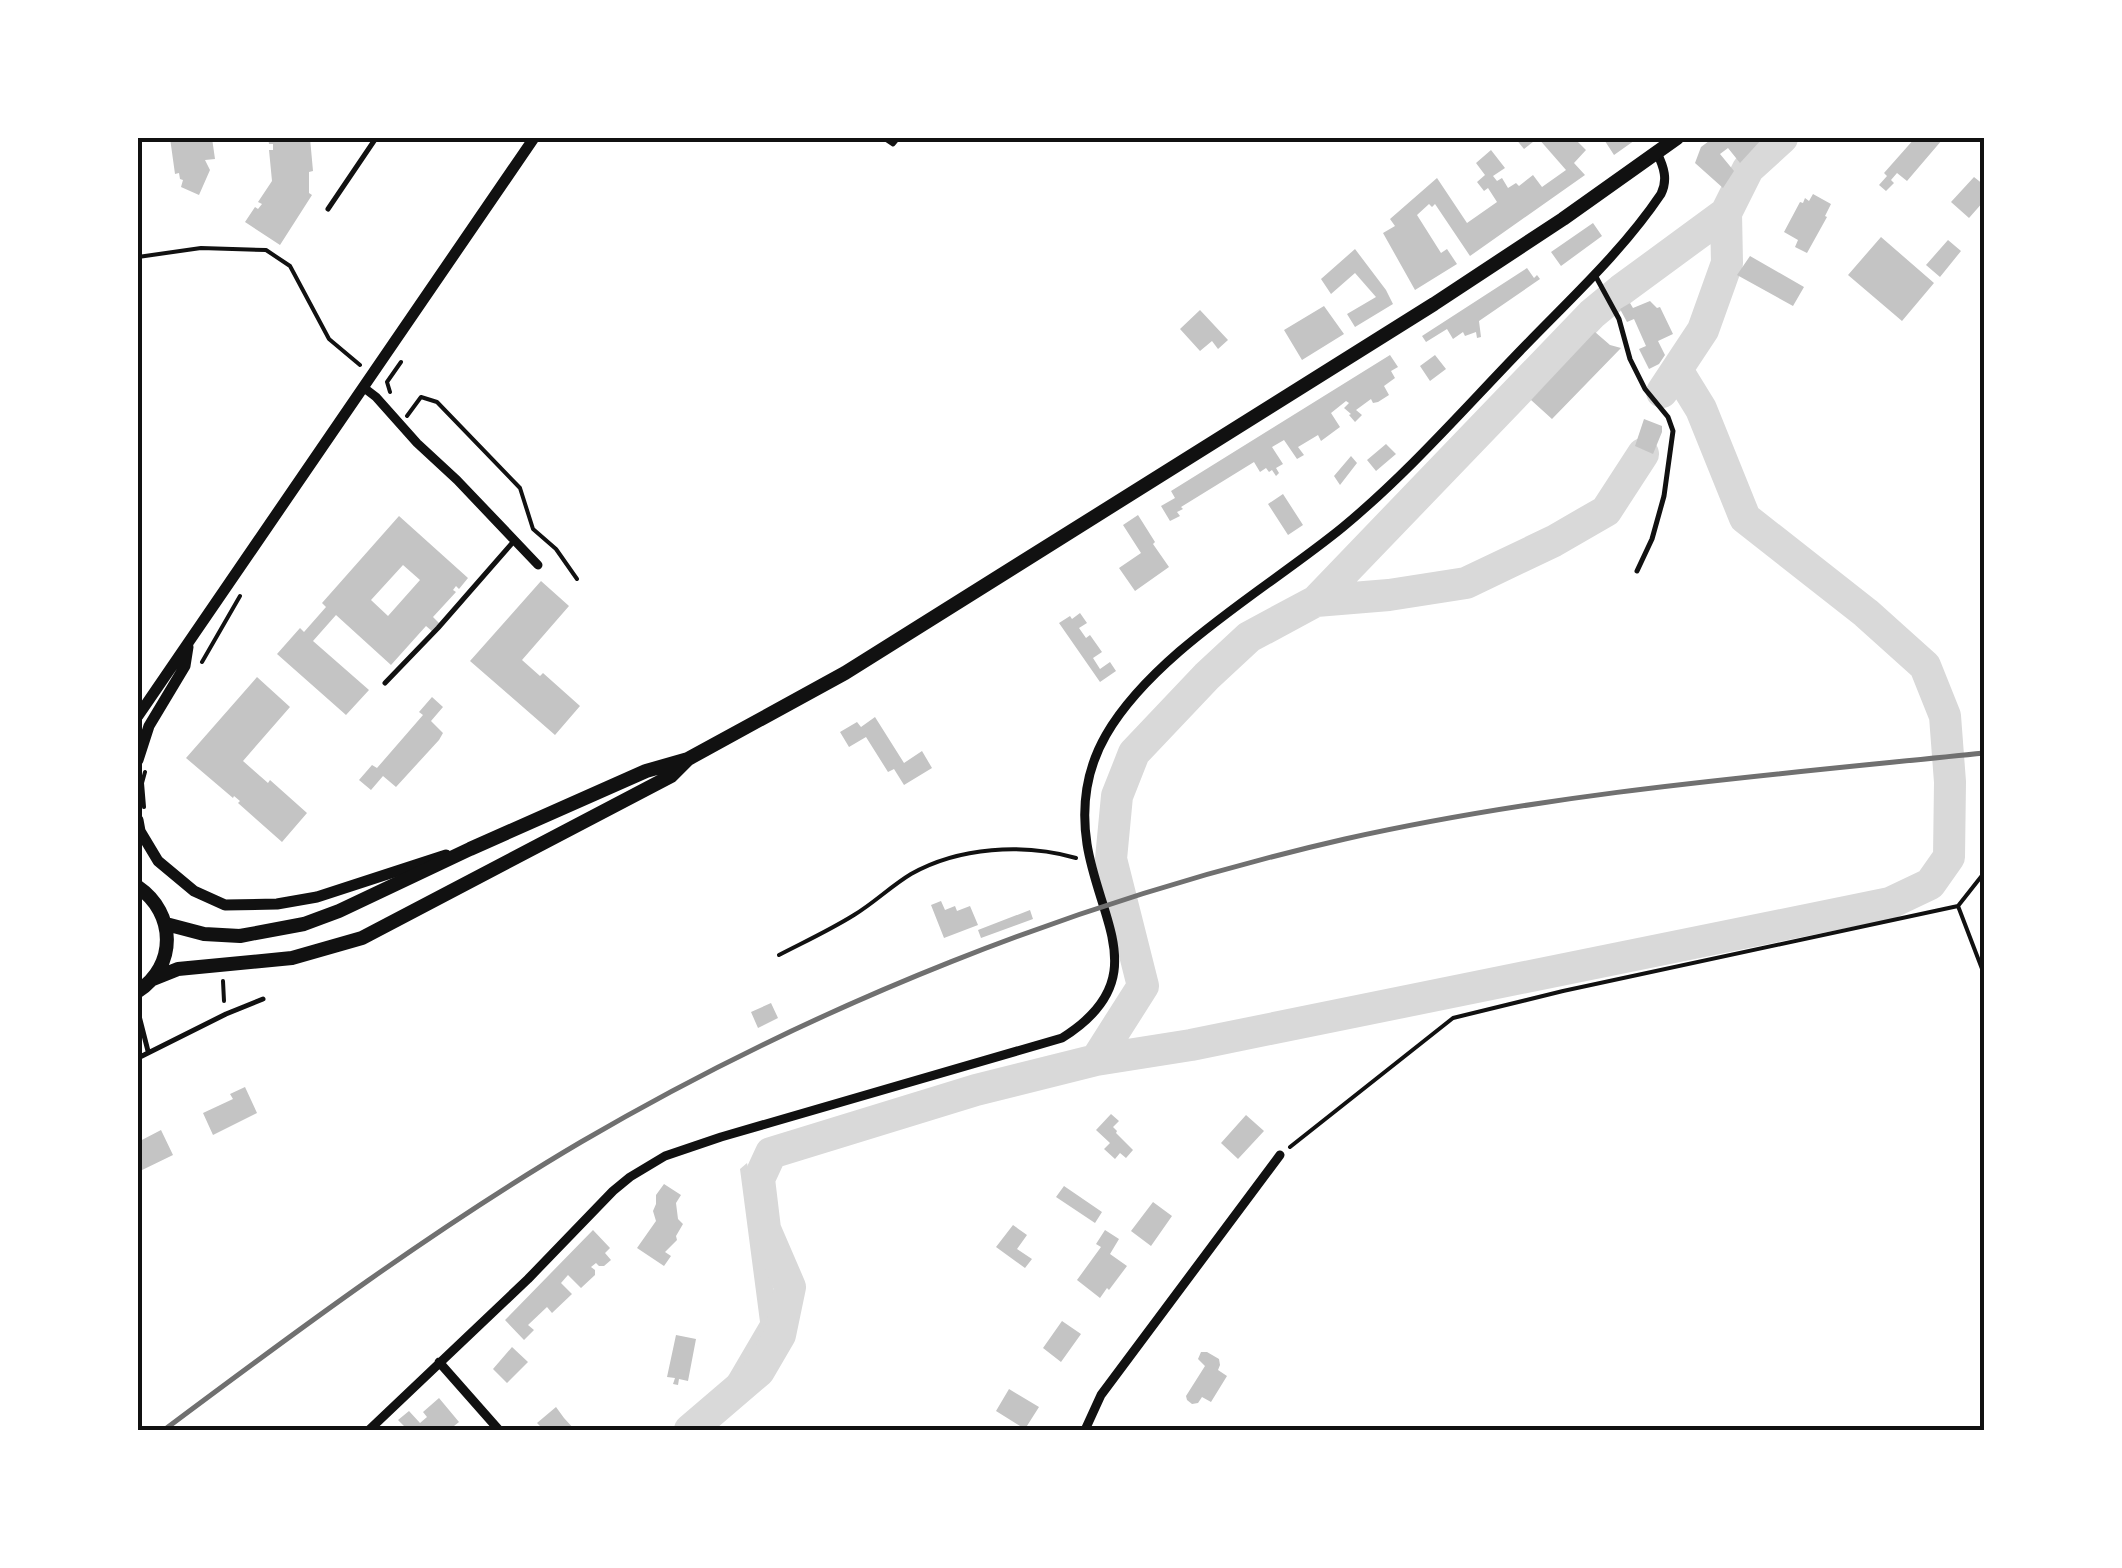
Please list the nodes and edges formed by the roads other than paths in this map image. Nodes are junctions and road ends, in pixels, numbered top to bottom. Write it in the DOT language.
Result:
graph roads {
  1 [pos="376,138"];
  2 [pos="534,138"];
  3 [pos="884,138"];
  4 [pos="898,138"];
  5 [pos="1677,138"];
  6 [pos="1657,153"];
  7 [pos="328,210"];
  8 [pos="1594,274"];
  9 [pos="363,386"];
  10 [pos="514,541"];
  11 [pos="538,565"];
  12 [pos="1637,571"];
  13 [pos="188,643"];
  14 [pos="385,683"];
  15 [pos="138,716"];
  16 [pos="688,759"];
  17 [pos="141,766"];
  18 [pos="141,815"];
  19 [pos="470,849"];
  20 [pos="138,888"];
  21 [pos="166,924"];
  22 [pos="153,979"];
  23 [pos="138,991"];
  24 [pos="263,999"];
  25 [pos="138,1012"];
  26 [pos="148,1051"];
  27 [pos="138,1058"];
  28 [pos="1280,1156"];
  29 [pos="439,1362"];
  30 [pos="368,1430"];
  31 [pos="498,1430"];
  32 [pos="1085,1430"];
  1 -- 7 [label="lane"];
  2 -- 9 [label="street"];
  3 -- 4 [label="lane"];
  5 -- 6 [label="main road"];
  6 -- 8 [label="street"];
  6 -- 16 [label="main road"];
  8 -- 12 [label="lane"];
  8 -- 29 [label="street"];
  9 -- 10 [label="street"];
  9 -- 13 [label="street"];
  10 -- 11 [label="street"];
  10 -- 14 [label="lane"];
  13 -- 15 [label="street"];
  13 -- 17 [label="street"];
  16 -- 19 [label="main road"];
  16 -- 22 [label="main road"];
  18 -- 19 [label="street"];
  19 -- 21 [label="main road"];
  20 -- 21 [label="main road"];
  21 -- 22 [label="main road"];
  22 -- 23 [label="main road"];
  24 -- 26 [label="lane"];
  25 -- 26 [label="lane"];
  26 -- 27 [label="lane"];
  28 -- 32 [label="street"];
  29 -- 30 [label="street"];
  29 -- 31 [label="street"];
}
